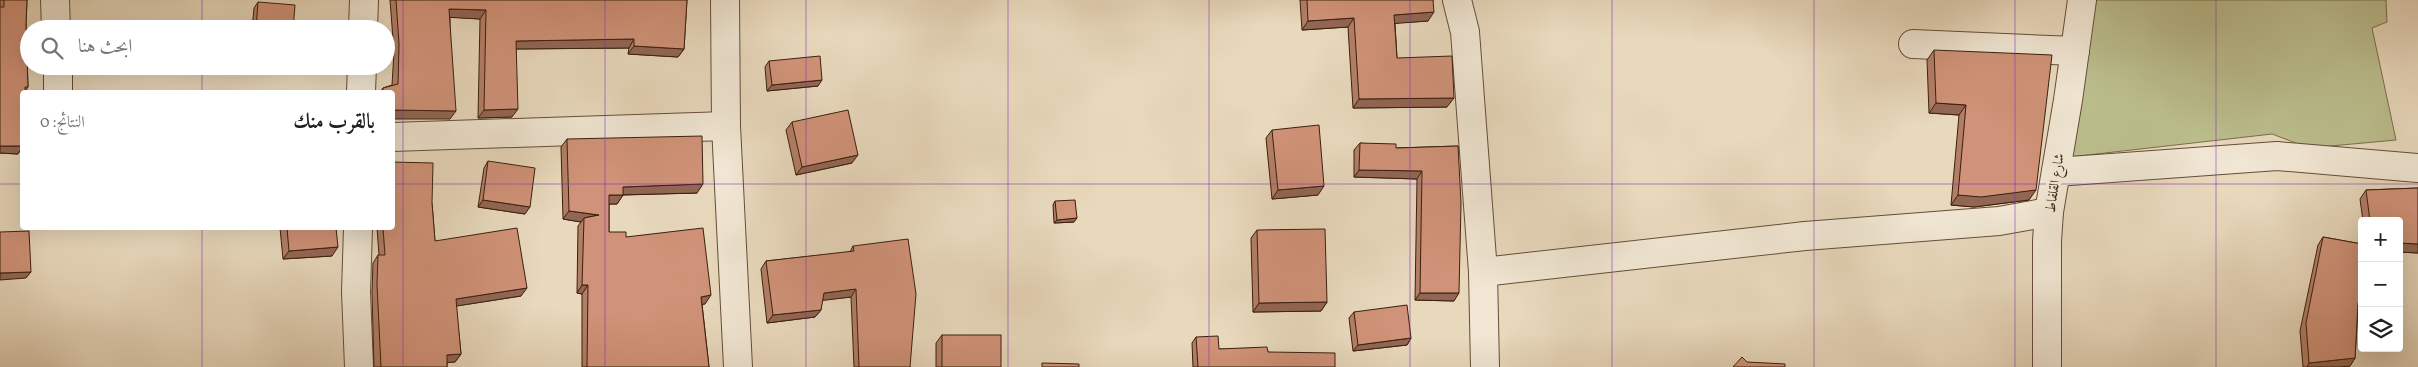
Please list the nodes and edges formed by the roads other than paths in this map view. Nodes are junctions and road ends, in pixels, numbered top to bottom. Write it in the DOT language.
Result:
graph roads {
  1 [pos="55,0"];
  2 [pos="364,0"];
  3 [pos="725,0"];
  4 [pos="1456,0"];
  5 [pos="2082,0"];
  6 [pos="56,20"];
  7 [pos="363,20"];
  8 [pos="1913,44"];
  9 [pos="2075,51"];
  10 [pos="58,75"];
  11 [pos="362,75"];
  12 [pos="58,90"];
  13 [pos="361,90"];
  14 [pos="726,126"];
  15 [pos="395,137"];
  16 [pos="2418,168"];
  17 [pos="2056,172"];
  18 [pos="2049,212"];
  19 [pos="358,230"];
  20 [pos="1483,272"];
  21 [pos="359,367"];
  22 [pos="738,367"];
  23 [pos="1485,367"];
  24 [pos="2047,367"];
  1 -- 6 [label="street"];
  2 -- 7 [label="street"];
  3 -- 14 [label="street"];
  4 -- 20 [label="street"];
  5 -- 9 [label="street, شارع القلفاط"];
  8 -- 9 [label="street"];
  9 -- 17 [label="street, شارع القلفاط"];
  10 -- 12 [label="street"];
  11 -- 13 [label="street"];
  14 -- 15 [label="street"];
  14 -- 22 [label="street"];
  16 -- 17 [label="street"];
  17 -- 18 [label="street, شارع القلفاط"];
  18 -- 20 [label="street"];
  18 -- 24 [label="street, شارع القلفاط"];
  19 -- 21 [label="street"];
  20 -- 23 [label="street"];
}
